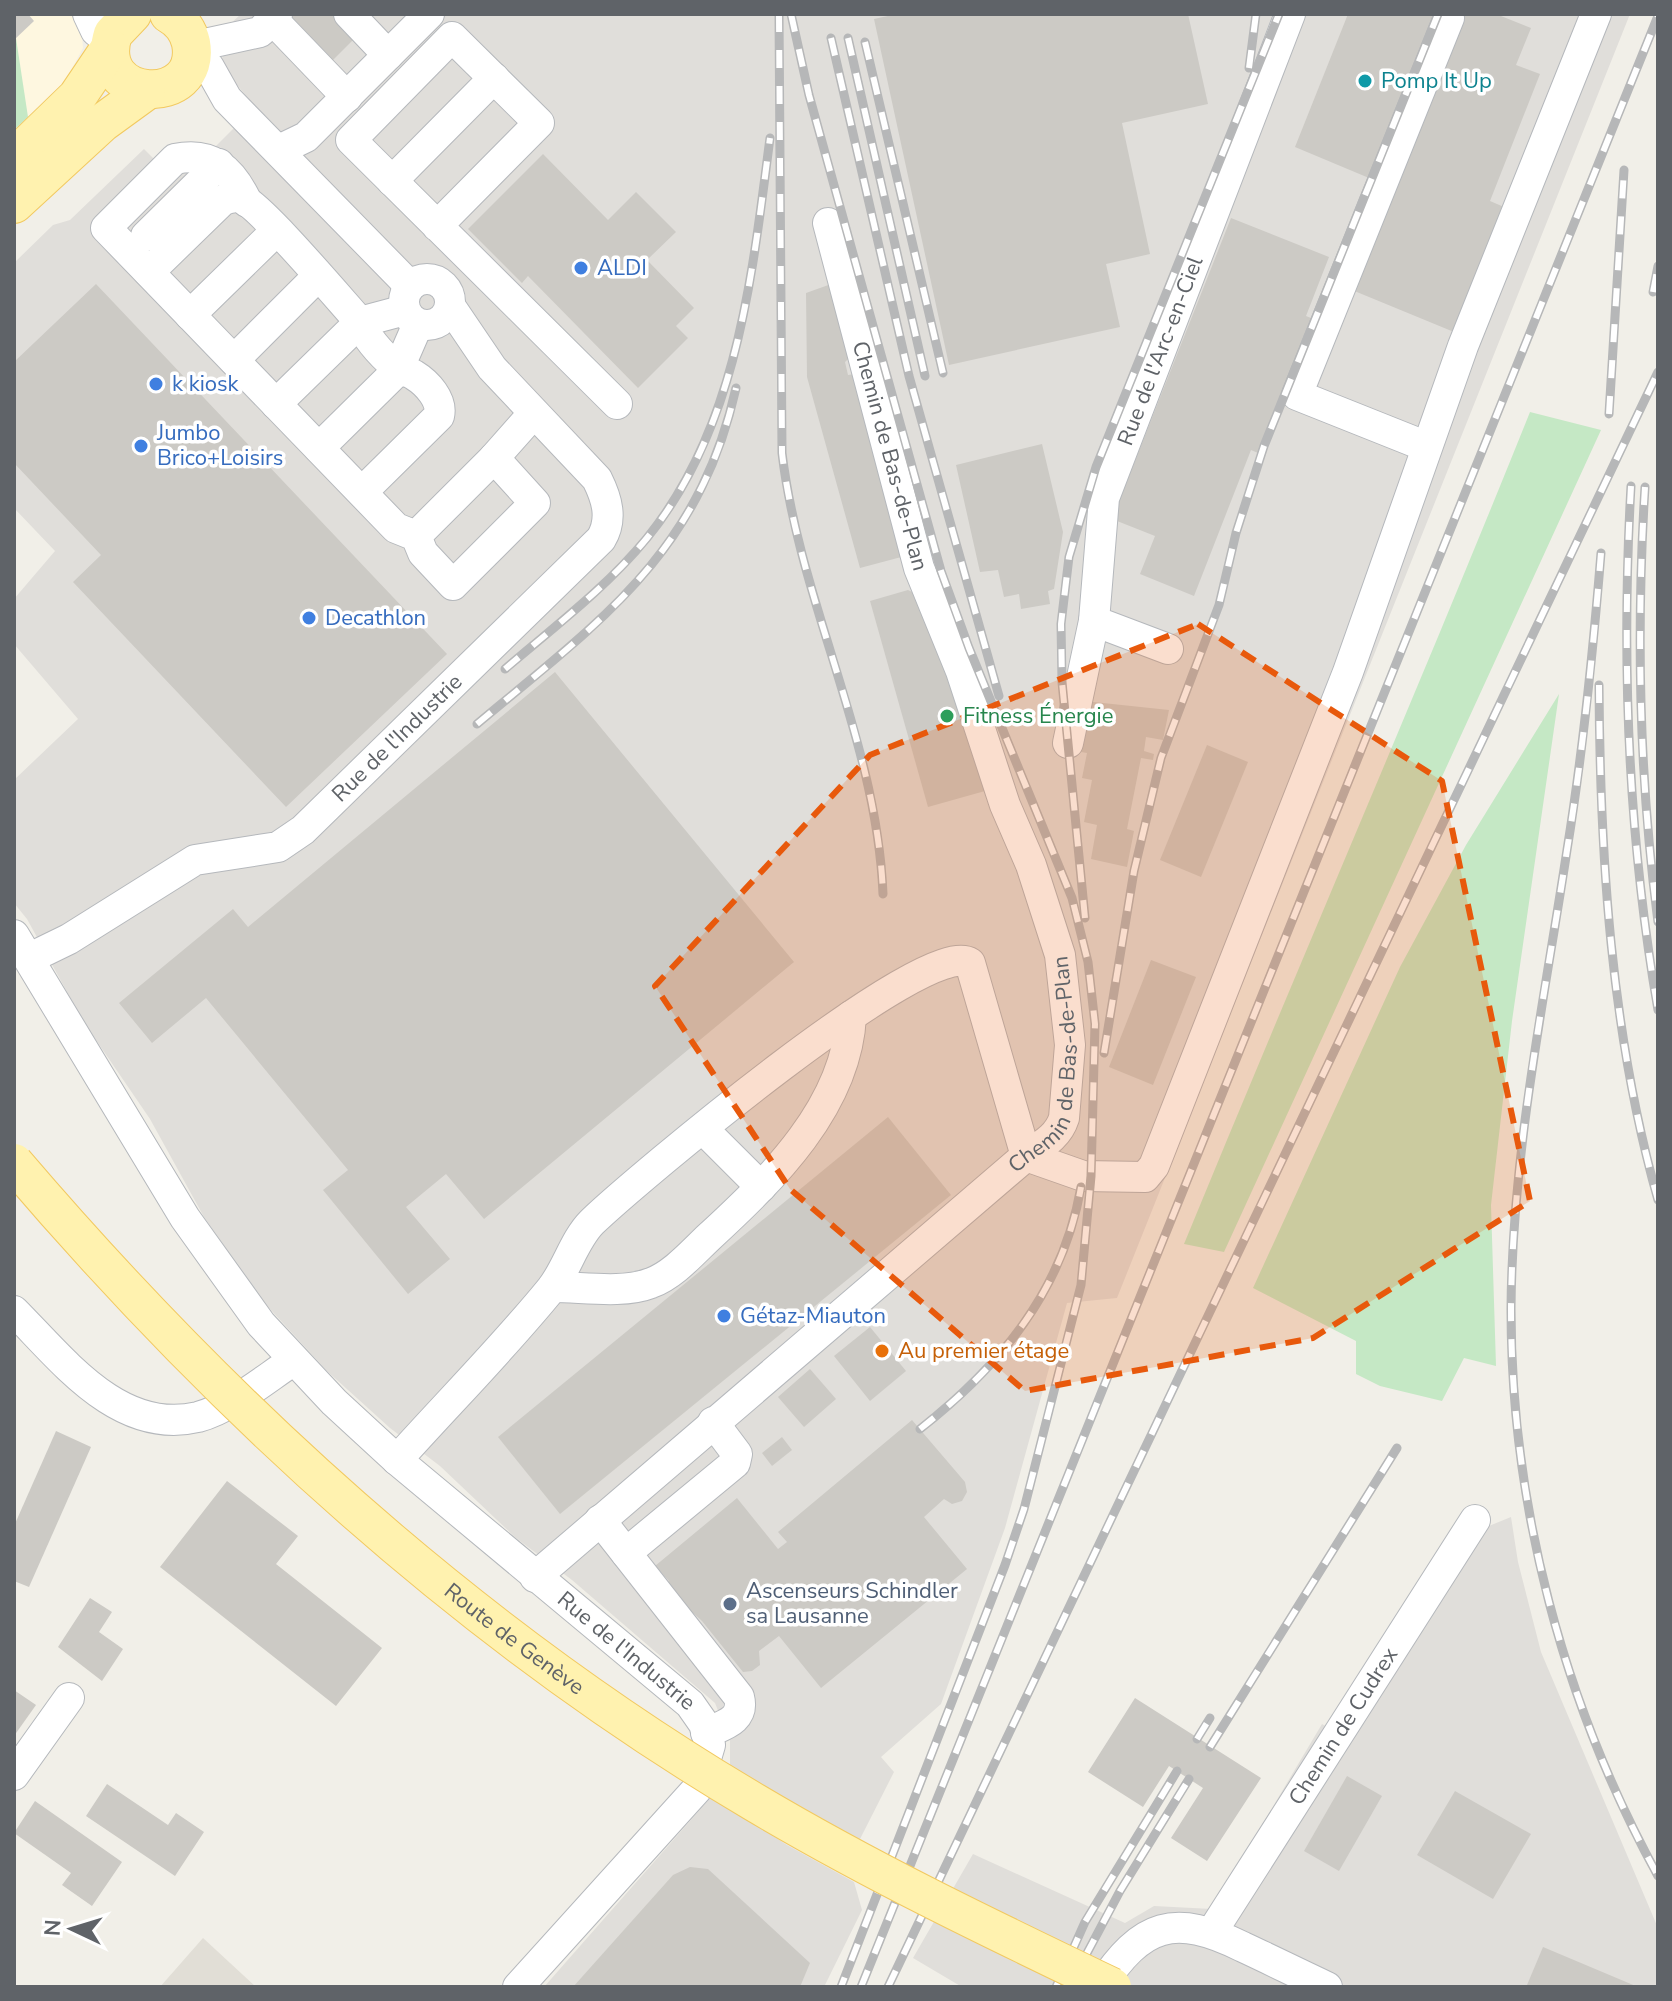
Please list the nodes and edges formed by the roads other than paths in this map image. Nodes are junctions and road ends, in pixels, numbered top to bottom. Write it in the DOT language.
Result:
graph roads {
  1 [pos="349,14"];
  2 [pos="429,14"];
  3 [pos="1290,14"];
  4 [pos="1596,14"];
  5 [pos="275,17"];
  6 [pos="1449,18"];
  7 [pos="116,24"];
  8 [pos="190,34"];
  9 [pos="388,55"];
  10 [pos="494,78"];
  11 [pos="156,89"];
  12 [pos="347,97"];
  13 [pos="227,99"];
  14 [pos="279,150"];
  15 [pos="14,158"];
  16 [pos="219,164"];
  17 [pos="392,181"];
  18 [pos="247,202"];
  19 [pos="14,204"];
  20 [pos="828,223"];
  21 [pos="437,226"];
  22 [pos="276,231"];
  23 [pos="146,236"];
  24 [pos="468,257"];
  25 [pos="149,272"];
  26 [pos="318,276"];
  27 [pos="446,295"];
  28 [pos="411,307"];
  29 [pos="190,315"];
  30 [pos="360,322"];
  31 [pos="234,360"];
  32 [pos="398,370"];
  33 [pos="276,404"];
  34 [pos="617,404"];
  35 [pos="533,414"];
  36 [pos="1425,446"];
  37 [pos="319,448"];
  38 [pos="494,458"];
  39 [pos="362,492"];
  40 [pos="416,536"];
  41 [pos="1094,621"];
  42 [pos="1168,649"];
  43 [pos="1068,743"];
  44 [pos="22,946"];
  45 [pos="851,1016"];
  46 [pos="703,1129"];
  47 [pos="1026,1156"];
  48 [pos="14,1163"];
  49 [pos="761,1187"];
  50 [pos="553,1287"];
  51 [pos="14,1311"];
  52 [pos="294,1360"];
  53 [pos="713,1422"];
  54 [pos="397,1460"];
  55 [pos="600,1520"];
  56 [pos="1475,1520"];
  57 [pos="626,1553"];
  58 [pos="535,1577"];
  59 [pos="69,1698"];
  60 [pos="706,1733"];
  61 [pos="14,1775"];
  62 [pos="1212,1932"];
  63 [pos="518,1987"];
  64 [pos="1100,1987"];
  65 [pos="1112,1987"];
  66 [pos="1327,1987"];
  1 -- 9 [label="street"];
  2 -- 9 [label="street"];
  3 -- 41 [label="street, Rue de l'Arc-en-Ciel"];
  4 -- 36 [label="street"];
  5 -- 8 [label="street"];
  5 -- 12 [label="street"];
  6 -- 36 [label="street"];
  7 -- 11 [label="main road"];
  7 -- 15 [label="main road"];
  8 -- 11 [label="main road"];
  8 -- 13 [label="street"];
  9 -- 12 [label="street"];
  10 -- 17 [label="street"];
  10 -- 17 [label="street"];
  10 -- 21 [label="street"];
  11 -- 13 [label="street"];
  11 -- 19 [label="main road"];
  12 -- 14 [label="street"];
  13 -- 14 [label="street"];
  14 -- 28 [label="street"];
  16 -- 18 [label="street"];
  16 -- 23 [label="street"];
  16 -- 25 [label="street"];
  17 -- 21 [label="street"];
  18 -- 22 [label="street"];
  18 -- 25 [label="street"];
  20 -- 47 [label="street, Chemin de Bas-de-Plan"];
  21 -- 24 [label="street"];
  22 -- 26 [label="street"];
  22 -- 29 [label="street"];
  24 -- 27 [label="street"];
  24 -- 34 [label="street"];
  25 -- 29 [label="street"];
  26 -- 30 [label="street"];
  26 -- 31 [label="street"];
  27 -- 28 [label="street"];
  27 -- 28 [label="street"];
  27 -- 35 [label="street, Rue de l'Industrie"];
  28 -- 30 [label="street"];
  28 -- 32 [label="street"];
  29 -- 31 [label="street"];
  30 -- 32 [label="street"];
  30 -- 33 [label="street"];
  31 -- 33 [label="street"];
  32 -- 37 [label="street"];
  32 -- 39 [label="street"];
  33 -- 37 [label="street"];
  35 -- 38 [label="street"];
  35 -- 44 [label="street, Rue de l'Industrie"];
  36 -- 47 [label="street"];
  37 -- 39 [label="street"];
  38 -- 40 [label="street"];
  38 -- 40 [label="street"];
  39 -- 40 [label="street"];
  41 -- 42 [label="street"];
  41 -- 43 [label="street, Rue de l'Arc-en-Ciel"];
  44 -- 52 [label="street, Rue de l'Industrie"];
  45 -- 46 [label="street"];
  45 -- 47 [label="street"];
  45 -- 49 [label="street"];
  46 -- 49 [label="street"];
  46 -- 50 [label="street"];
  47 -- 53 [label="street, Chemin de Bas-de-Plan"];
  48 -- 65 [label="main road, Route de Genève, bridge"];
  49 -- 50 [label="street"];
  50 -- 54 [label="street"];
  51 -- 52 [label="street"];
  52 -- 54 [label="street, Rue de l'Industrie"];
  53 -- 55 [label="street, Chemin de Bas-de-Plan"];
  53 -- 57 [label="street"];
  54 -- 58 [label="street, Rue de l'Industrie"];
  55 -- 57 [label="street"];
  55 -- 58 [label="street, Chemin de Bas-de-Plan"];
  56 -- 62 [label="street, Chemin de Cudrex"];
  57 -- 60 [label="street"];
  58 -- 60 [label="street, Rue de l'Industrie"];
  59 -- 61 [label="street"];
  60 -- 63 [label="street, Rue de l'Industrie"];
  62 -- 64 [label="street"];
  62 -- 66 [label="street"];
}
